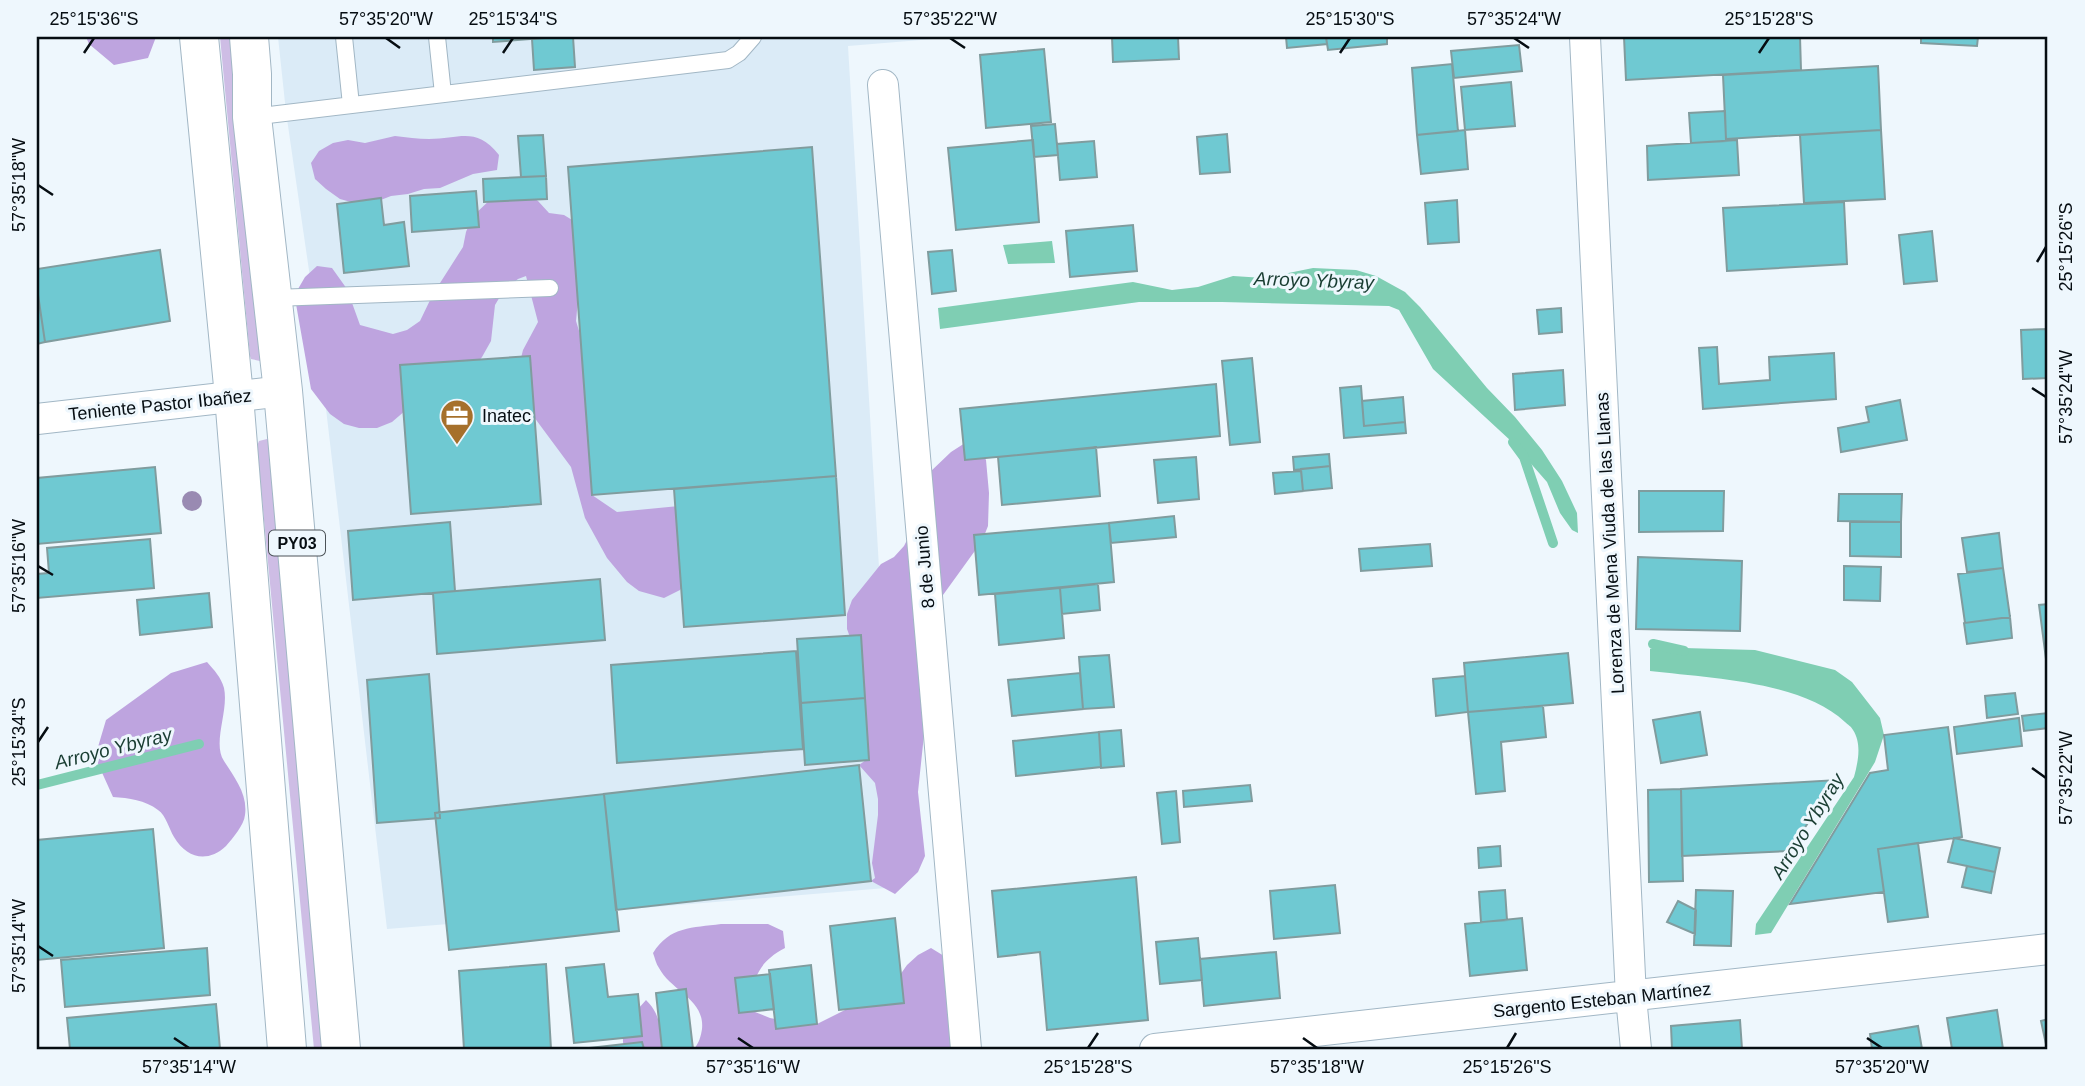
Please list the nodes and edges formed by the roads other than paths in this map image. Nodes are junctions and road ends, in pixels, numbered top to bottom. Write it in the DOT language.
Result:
graph roads {
  1 [pos="199,37"];
  2 [pos="344,37"];
  3 [pos="437,37"];
  4 [pos="754,37"];
  5 [pos="1585,37"];
  6 [pos="251,55"];
  7 [pos="203,80"];
  8 [pos="883,85"];
  9 [pos="443,94"];
  10 [pos="351,105"];
  11 [pos="252,117"];
  12 [pos="550,288"];
  13 [pos="274,298"];
  14 [pos="283,391"];
  15 [pos="234,396"];
  16 [pos="37,419"];
  17 [pos="2048,949"];
  18 [pos="1631,997"];
  19 [pos="287,1049"];
  20 [pos="341,1049"];
  21 [pos="966,1049"];
  22 [pos="1155,1049"];
  23 [pos="1636,1049"];
  1 -- 7 [label="highway, PY03"];
  2 -- 10 [label="lane"];
  3 -- 9 [label="lane"];
  4 -- 9 [label="lane"];
  5 -- 18 [label="street, Lorenza de Mena Viuda de las Llanas"];
  6 -- 7 [label="highway"];
  6 -- 11 [label="highway, PY03"];
  7 -- 15 [label="highway, PY03"];
  8 -- 21 [label="street, 8 de Junio"];
  9 -- 10 [label="lane"];
  10 -- 11 [label="lane"];
  11 -- 13 [label="highway, PY03"];
  12 -- 13 [label="lane"];
  13 -- 14 [label="highway, PY03"];
  14 -- 15 [label="street, Teniente Pastor Ibañez"];
  14 -- 20 [label="highway, PY03"];
  15 -- 16 [label="street, Teniente Pastor Ibañez"];
  15 -- 19 [label="highway, PY03"];
  17 -- 18 [label="street, Sargento Esteban Martínez"];
  18 -- 22 [label="street, Sargento Esteban Martínez"];
  18 -- 23 [label="street, Lorenza de Mena Viuda de las Llanas"];
}
